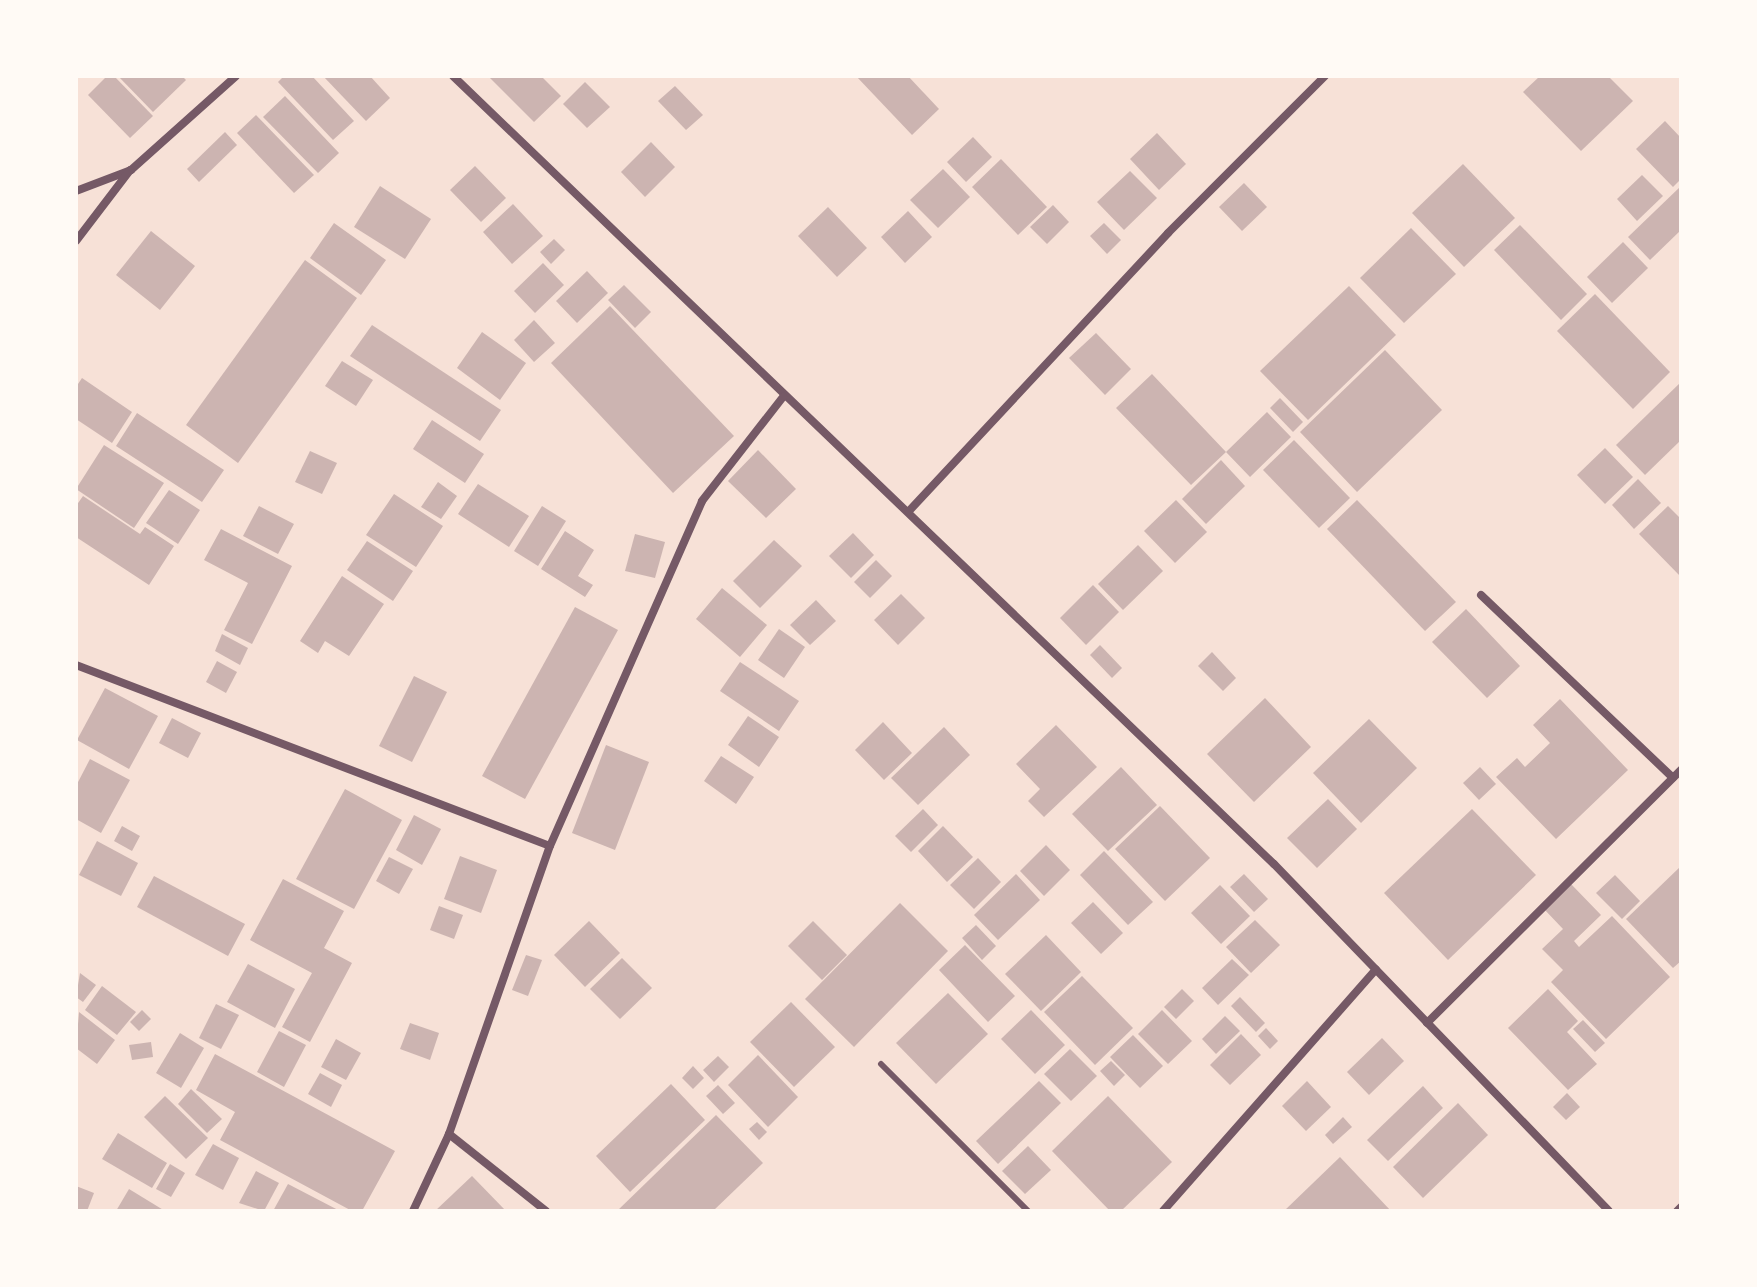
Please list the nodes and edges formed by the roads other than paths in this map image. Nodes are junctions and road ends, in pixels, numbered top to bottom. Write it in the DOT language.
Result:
graph roads {
  1 [pos="236,76"];
  2 [pos="453,76"];
  3 [pos="1325,76"];
  4 [pos="131,170"];
  5 [pos="76,191"];
  6 [pos="76,241"];
  7 [pos="783,397"];
  8 [pos="909,511"];
  9 [pos="1481,595"];
  10 [pos="76,665"];
  11 [pos="1681,770"];
  12 [pos="1673,778"];
  13 [pos="550,846"];
  14 [pos="1376,969"];
  15 [pos="1427,1023"];
  16 [pos="881,1064"];
  17 [pos="449,1134"];
  18 [pos="413,1211"];
  19 [pos="546,1211"];
  20 [pos="1028,1211"];
  21 [pos="1163,1211"];
  22 [pos="1609,1211"];
  1 -- 4 [label="street"];
  2 -- 7 [label="street"];
  3 -- 8 [label="street"];
  4 -- 5 [label="street"];
  4 -- 6 [label="street"];
  7 -- 8 [label="street"];
  7 -- 13 [label="street"];
  8 -- 14 [label="street"];
  9 -- 12 [label="street"];
  10 -- 13 [label="street"];
  11 -- 12 [label="street"];
  12 -- 15 [label="street"];
  13 -- 17 [label="street"];
  14 -- 15 [label="street"];
  14 -- 21 [label="street"];
  15 -- 22 [label="street"];
  16 -- 20 [label="lane"];
  17 -- 18 [label="street"];
  17 -- 19 [label="street"];
}
